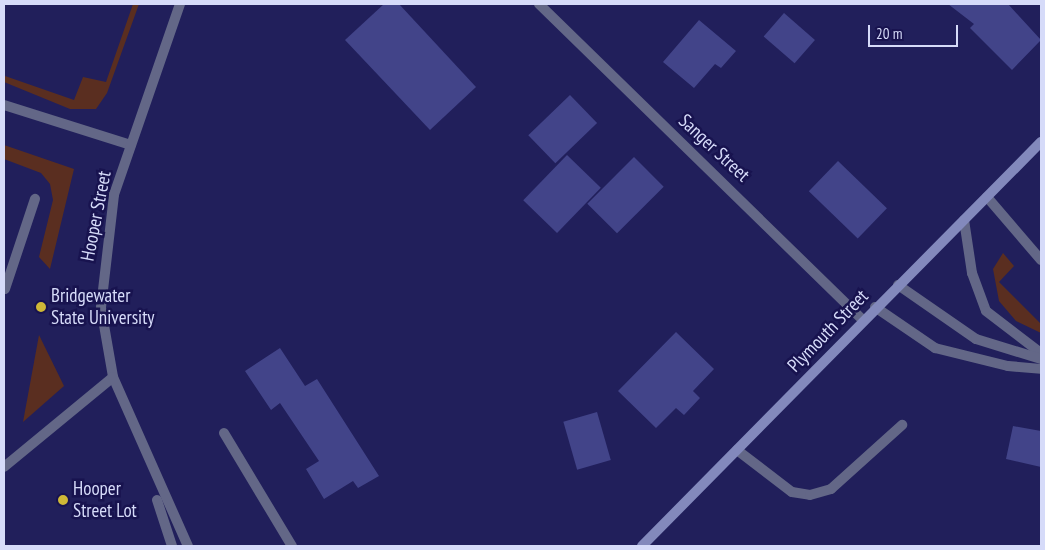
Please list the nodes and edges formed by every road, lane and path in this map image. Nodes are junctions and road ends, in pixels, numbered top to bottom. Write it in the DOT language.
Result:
graph roads {
  1 [pos="180,4"];
  2 [pos="539,4"];
  3 [pos="4,105"];
  4 [pos="1041,142"];
  5 [pos="131,145"];
  6 [pos="987,197"];
  7 [pos="35,199"];
  8 [pos="964,220"];
  9 [pos="1041,260"];
  10 [pos="898,285"];
  11 [pos="4,289"];
  12 [pos="875,307"];
  13 [pos="863,320"];
  14 [pos="1041,354"];
  15 [pos="1041,359"];
  16 [pos="1041,369"];
  17 [pos="112,377"];
  18 [pos="902,425"];
  19 [pos="224,433"];
  20 [pos="139,444"];
  21 [pos="737,450"];
  22 [pos="4,466"];
  23 [pos="172,546"];
  24 [pos="188,546"];
  25 [pos="292,546"];
  26 [pos="642,546"];
  1 -- 5 [label="street, Hooper Street"];
  2 -- 13 [label="street, Sanger Street"];
  3 -- 5 [label="street"];
  4 -- 6 [label="main road, Plymouth Street"];
  5 -- 17 [label="street, Hooper Street"];
  6 -- 8 [label="main road, Plymouth Street"];
  6 -- 9 [label="street"];
  7 -- 11 [label="street"];
  8 -- 10 [label="main road, Plymouth Street"];
  8 -- 14 [label="street"];
  10 -- 12 [label="main road, Plymouth Street"];
  10 -- 15 [label="street"];
  12 -- 13 [label="main road, Plymouth Street"];
  12 -- 16 [label="street"];
  13 -- 21 [label="main road, Plymouth Street"];
  17 -- 20 [label="street, Hooper Street"];
  17 -- 22 [label="street"];
  18 -- 21 [label="street"];
  19 -- 25 [label="street"];
  20 -- 23 [label="street"];
  20 -- 24 [label="street, Hooper Street"];
  21 -- 26 [label="main road, Plymouth Street"];
}
